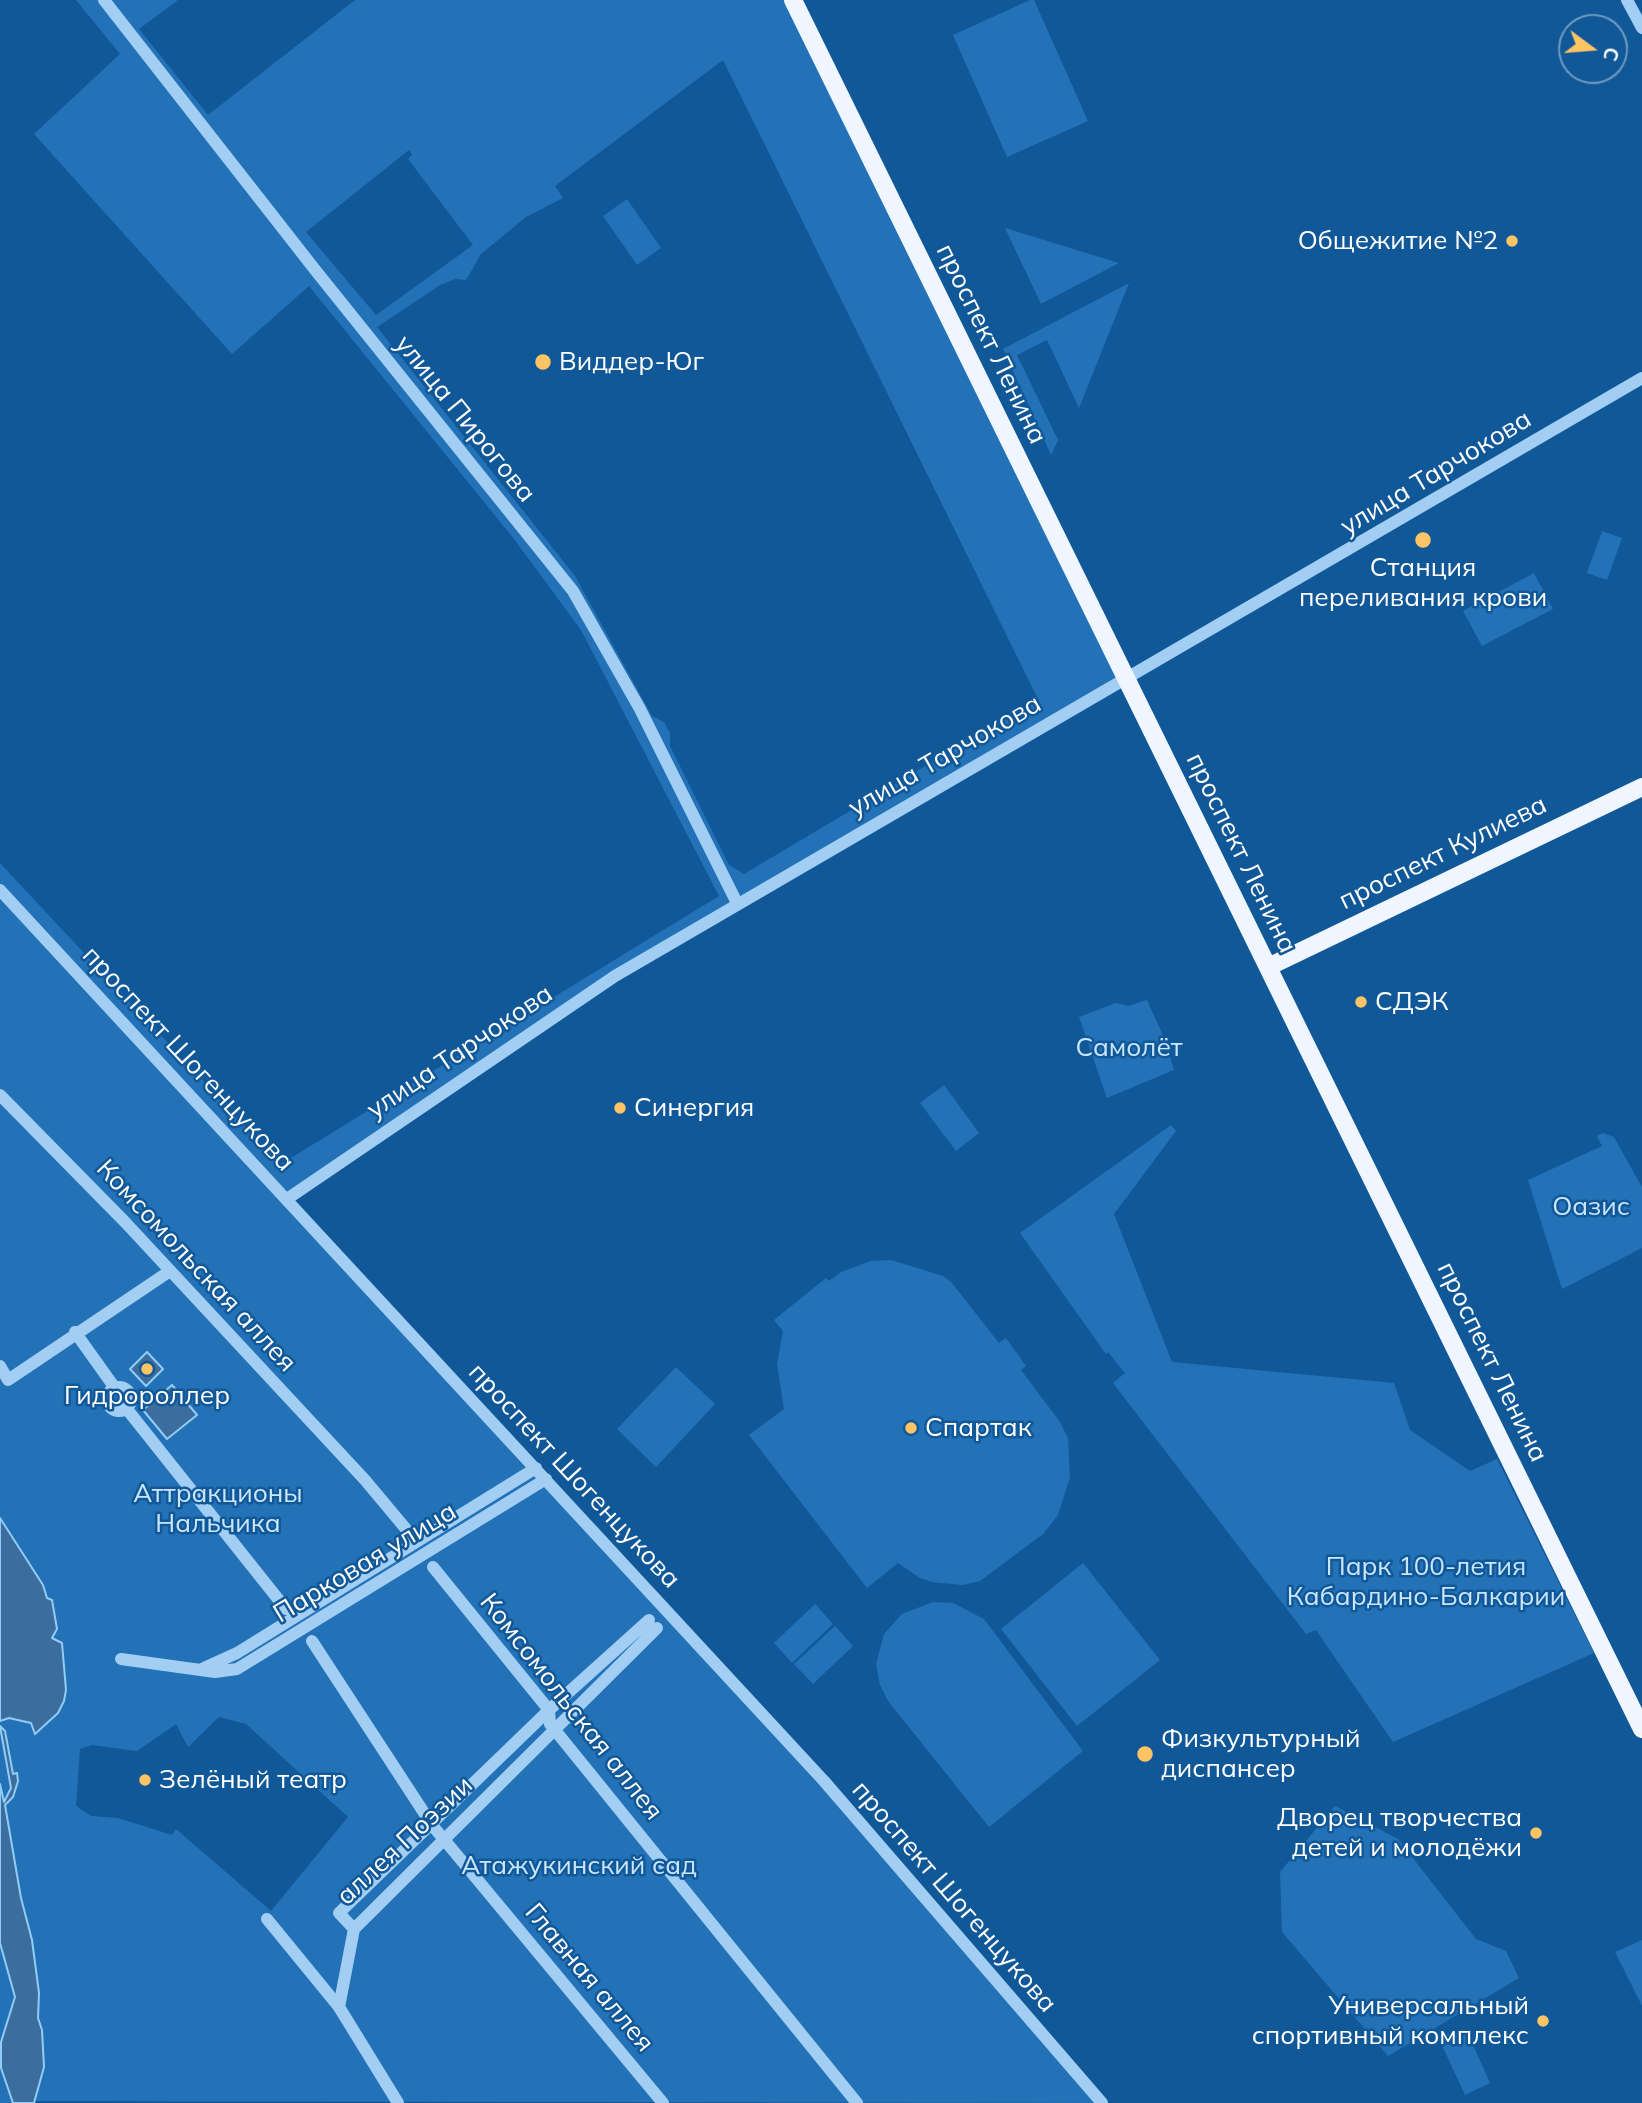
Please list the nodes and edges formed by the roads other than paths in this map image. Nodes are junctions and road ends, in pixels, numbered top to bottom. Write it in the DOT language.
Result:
graph roads {
  1 [pos="104,0"];
  2 [pos="793,0"];
  3 [pos="1627,0"];
  4 [pos="1642,28"];
  5 [pos="1642,378"];
  6 [pos="1126,678"];
  7 [pos="1642,787"];
  8 [pos="0,890"];
  9 [pos="737,903"];
  10 [pos="1268,967"];
  11 [pos="0,1095"];
  12 [pos="287,1199"];
  13 [pos="170,1271"];
  14 [pos="75,1332"];
  15 [pos="0,1366"];
  16 [pos="536,1468"];
  17 [pos="546,1479"];
  18 [pos="411,1535"];
  19 [pos="433,1567"];
  20 [pos="286,1609"];
  21 [pos="312,1640"];
  22 [pos="121,1659"];
  23 [pos="204,1668"];
  24 [pos="549,1710"];
  25 [pos="556,1729"];
  26 [pos="1642,1729"];
  27 [pos="432,1825"];
  28 [pos="443,1839"];
  29 [pos="267,1919"];
  30 [pos="354,1928"];
  31 [pos="339,2007"];
  32 [pos="398,2103"];
  33 [pos="663,2103"];
  34 [pos="857,2103"];
  35 [pos="1102,2103"];
  1 -- 9 [label="street, улица Пирогова"];
  2 -- 6 [label="main road, проспект Ленина"];
  3 -- 4 [label="street"];
  5 -- 6 [label="street, улица Тарчокова"];
  6 -- 9 [label="street, улица Тарчокова"];
  6 -- 10 [label="main road, проспект Ленина"];
  7 -- 10 [label="main road, проспект Кулиева"];
  8 -- 12 [label="street, проспект Шогенцукова"];
  9 -- 12 [label="street, улица Тарчокова"];
  10 -- 26 [label="main road, проспект Ленина"];
  11 -- 13 [label="street, Комсомольская аллея"];
  12 -- 16 [label="street, проспект Шогенцукова"];
  13 -- 14 [label="street"];
  13 -- 18 [label="street, Комсомольская аллея"];
  14 -- 15 [label="street"];
  14 -- 20 [label="street"];
  16 -- 17 [label="street, проспект Шогенцукова"];
  16 -- 23 [label="street, Парковая улица"];
  17 -- 23 [label="street, Парковая улица"];
  17 -- 35 [label="street, проспект Шогенцукова"];
  19 -- 24 [label="street, Комсомольская аллея"];
  21 -- 27 [label="street, Главная аллея"];
  22 -- 23 [label="street, Парковая улица"];
  24 -- 25 [label="street, Комсомольская аллея"];
  24 -- 25 [label="street, аллея Поэзии"];
  24 -- 27 [label="street, аллея Поэзии"];
  25 -- 28 [label="street, аллея Поэзии"];
  25 -- 34 [label="street, Комсомольская аллея"];
  27 -- 28 [label="street, Главная аллея"];
  27 -- 30 [label="street, аллея Поэзии"];
  28 -- 30 [label="street, аллея Поэзии"];
  28 -- 33 [label="street, Главная аллея"];
  29 -- 31 [label="street"];
  30 -- 31 [label="street"];
  31 -- 32 [label="street"];
}
